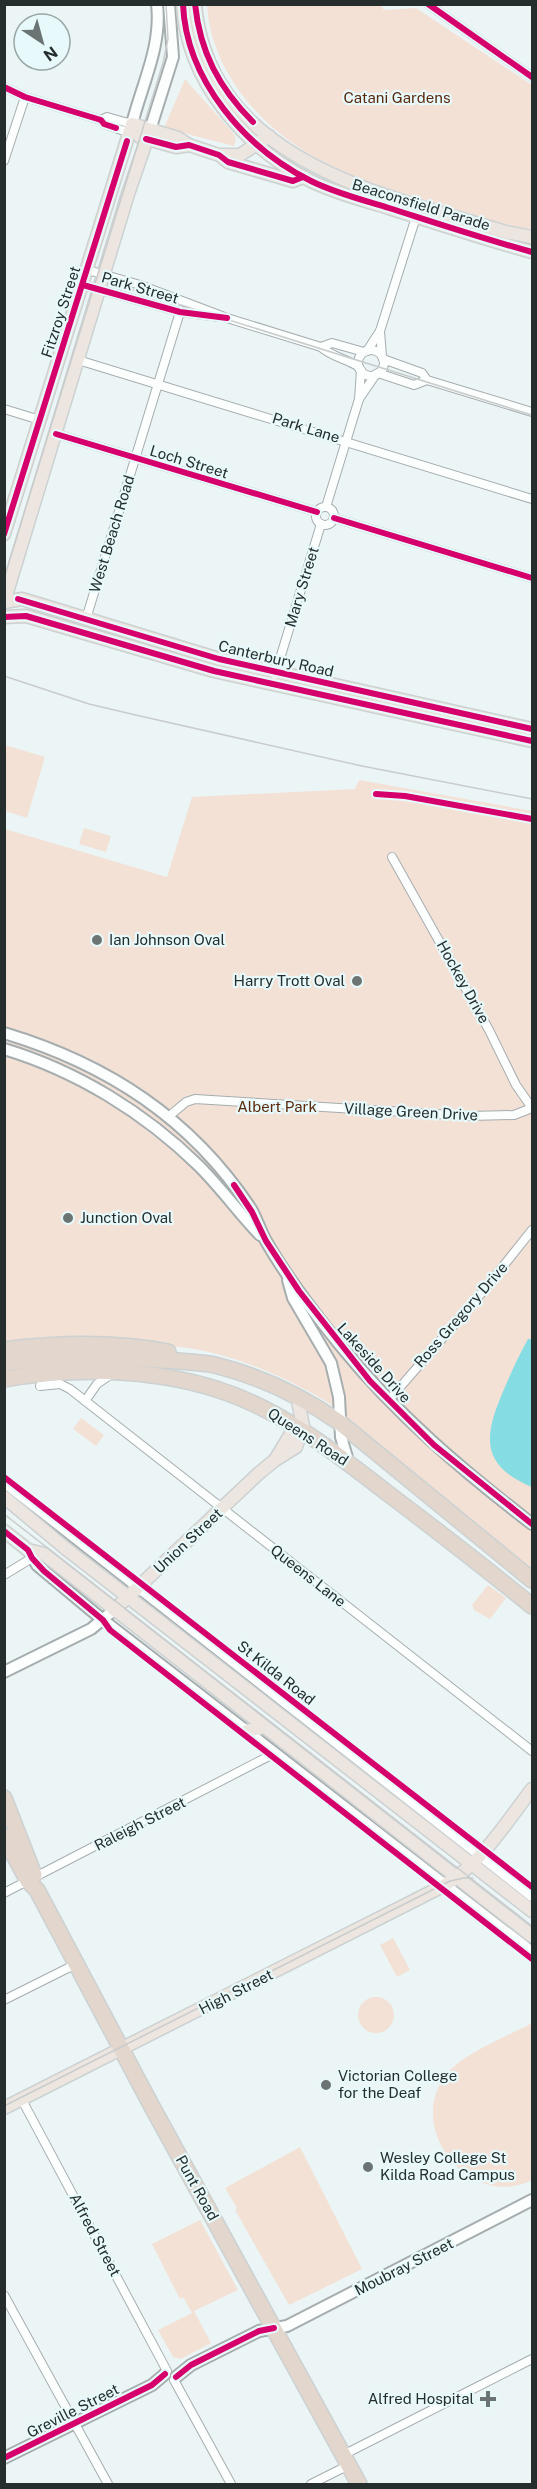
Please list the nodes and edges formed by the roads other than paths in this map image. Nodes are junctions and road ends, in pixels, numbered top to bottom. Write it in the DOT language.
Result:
graph roads {
  1 [pos="170,4"];
  2 [pos="183,4"];
  3 [pos="195,4"];
  4 [pos="428,4"];
  5 [pos="158,7"];
  6 [pos="532,76"];
  7 [pos="4,87"];
  8 [pos="25,97"];
  9 [pos="131,128"];
  10 [pos="148,134"];
  11 [pos="257,143"];
  12 [pos="270,143"];
  13 [pos="219,155"];
  14 [pos="4,161"];
  15 [pos="243,166"];
  16 [pos="303,177"];
  17 [pos="416,217"];
  18 [pos="532,237"];
  19 [pos="532,252"];
  20 [pos="88,270"];
  21 [pos="104,274"];
  22 [pos="83,285"];
  23 [pos="99,289"];
  24 [pos="180,312"];
  25 [pos="226,318"];
  26 [pos="380,331"];
  27 [pos="321,347"];
  28 [pos="366,351"];
  29 [pos="382,358"];
  30 [pos="78,360"];
  31 [pos="360,369"];
  32 [pos="377,374"];
  33 [pos="427,380"];
  34 [pos="158,384"];
  35 [pos="360,399"];
  36 [pos="4,409"];
  37 [pos="532,412"];
  38 [pos="40,420"];
  39 [pos="56,434"];
  40 [pos="345,440"];
  41 [pos="135,458"];
  42 [pos="532,499"];
  43 [pos="326,507"];
  44 [pos="317,512"];
  45 [pos="334,518"];
  46 [pos="321,524"];
  47 [pos="4,534"];
  48 [pos="532,578"];
  49 [pos="4,602"];
  50 [pos="4,617"];
  51 [pos="86,619"];
  52 [pos="274,677"];
  53 [pos="532,729"];
  54 [pos="532,741"];
  55 [pos="392,857"];
  56 [pos="4,1034"];
  57 [pos="4,1049"];
  58 [pos="532,1108"];
  59 [pos="168,1117"];
  60 [pos="157,1129"];
  61 [pos="532,1230"];
  62 [pos="266,1241"];
  63 [pos="285,1269"];
  64 [pos="4,1350"];
  65 [pos="4,1363"];
  66 [pos="213,1365"];
  67 [pos="114,1372"];
  68 [pos="4,1379"];
  69 [pos="40,1386"];
  70 [pos="297,1396"];
  71 [pos="388,1400"];
  72 [pos="85,1401"];
  73 [pos="339,1422"];
  74 [pos="298,1427"];
  75 [pos="349,1464"];
  76 [pos="4,1482"];
  77 [pos="4,1497"];
  78 [pos="222,1509"];
  79 [pos="532,1524"];
  80 [pos="4,1531"];
  81 [pos="30,1554"];
  82 [pos="4,1575"];
  83 [pos="532,1580"];
  84 [pos="138,1588"];
  85 [pos="128,1598"];
  86 [pos="532,1606"];
  87 [pos="114,1610"];
  88 [pos="103,1620"];
  89 [pos="4,1672"];
  90 [pos="264,1727"];
  91 [pos="247,1731"];
  92 [pos="532,1751"];
  93 [pos="275,1753"];
  94 [pos="532,1789"];
  95 [pos="4,1798"];
  96 [pos="4,1837"];
  97 [pos="469,1867"];
  98 [pos="33,1883"];
  99 [pos="446,1885"];
  100 [pos="4,1893"];
  101 [pos="532,1896"];
  102 [pos="532,1911"];
  103 [pos="532,1936"];
  104 [pos="532,1952"];
  105 [pos="76,1964"];
  106 [pos="4,2000"];
  107 [pos="122,2050"];
  108 [pos="22,2100"];
  109 [pos="4,2108"];
  110 [pos="532,2200"];
  111 [pos="4,2295"];
  112 [pos="274,2328"];
  113 [pos="532,2359"];
  114 [pos="170,2375"];
  115 [pos="75,2423"];
  116 [pos="4,2458"];
  117 [pos="346,2460"];
  118 [pos="108,2484"];
  119 [pos="231,2484"];
  120 [pos="311,2484"];
  121 [pos="359,2484"];
  1 -- 10 [label="street, Fitzroy Street"];
  2 -- 11 [label="main road, Beaconsfield Parade"];
  3 -- 12 [label="main road, Beaconsfield Parade"];
  4 -- 6 [label="street"];
  5 -- 9 [label="street, Fitzroy Street"];
  7 -- 8 [label="street"];
  8 -- 9 [label="street"];
  8 -- 14 [label="street"];
  9 -- 10 [label="main road, Beaconsfield Parade"];
  9 -- 20 [label="main road, Fitzroy Street"];
  10 -- 13 [label="main road, Beaconsfield Parade"];
  10 -- 21 [label="main road, Fitzroy Street"];
  11 -- 12 [label="main road, Beaconsfield Parade"];
  11 -- 13 [label="main road, Beaconsfield Parade"];
  12 -- 15 [label="main road"];
  12 -- 16 [label="main road, Beaconsfield Parade"];
  12 -- 18 [label="main road, Beaconsfield Parade"];
  13 -- 15 [label="main road, Beaconsfield Parade"];
  15 -- 16 [label="main road, Beaconsfield Parade"];
  16 -- 17 [label="main road, Beaconsfield Parade"];
  17 -- 19 [label="main road, Beaconsfield Parade"];
  17 -- 26 [label="street"];
  20 -- 21 [label="street, Park Street"];
  20 -- 22 [label="main road, Fitzroy Street"];
  21 -- 23 [label="main road, Fitzroy Street"];
  21 -- 25 [label="street, Park Street"];
  22 -- 23 [label="street, Park Street"];
  22 -- 38 [label="main road, Fitzroy Street"];
  23 -- 24 [label="street, Park Street"];
  23 -- 30 [label="main road, Fitzroy Street"];
  24 -- 25 [label="street, Park Street"];
  24 -- 34 [label="street, West Beach Road"];
  25 -- 27 [label="street, Park Street"];
  26 -- 28 [label="street"];
  26 -- 29 [label="street"];
  27 -- 28 [label="street, Park Street"];
  27 -- 31 [label="street, Park Street"];
  28 -- 29 [label="street"];
  28 -- 31 [label="street"];
  29 -- 32 [label="street"];
  29 -- 33 [label="street"];
  30 -- 34 [label="street, Park Lane"];
  30 -- 39 [label="main road, Fitzroy Street"];
  31 -- 32 [label="street"];
  31 -- 35 [label="street"];
  32 -- 33 [label="street"];
  32 -- 35 [label="street"];
  33 -- 37 [label="street"];
  34 -- 40 [label="street, Park Lane"];
  34 -- 41 [label="street, West Beach Road"];
  35 -- 40 [label="street"];
  36 -- 38 [label="street"];
  38 -- 47 [label="main road, Fitzroy Street"];
  39 -- 41 [label="street, Loch Street"];
  39 -- 49 [label="main road, Fitzroy Street"];
  40 -- 42 [label="street, Park Lane"];
  40 -- 43 [label="street"];
  41 -- 44 [label="street, Loch Street"];
  41 -- 51 [label="street, West Beach Road"];
  43 -- 44 [label="street"];
  43 -- 45 [label="street"];
  44 -- 46 [label="street"];
  45 -- 46 [label="street"];
  45 -- 48 [label="street"];
  46 -- 52 [label="street, Mary Street"];
  49 -- 51 [label="main road, Canterbury Road"];
  50 -- 52 [label="main road, Canterbury Road"];
  51 -- 52 [label="main road, Canterbury Road"];
  52 -- 53 [label="main road, Canterbury Road"];
  52 -- 54 [label="main road, Canterbury Road"];
  55 -- 58 [label="street, Hockey Drive"];
  56 -- 59 [label="street, Lakeside Drive"];
  57 -- 60 [label="street, Lakeside Drive"];
  58 -- 59 [label="street, Village Green Drive"];
  59 -- 60 [label="street, Village Green Drive"];
  59 -- 62 [label="street, Lakeside Drive"];
  60 -- 62 [label="street, Lakeside Drive"];
  61 -- 71 [label="street, Ross Gregory Drive"];
  62 -- 63 [label="street, Lakeside Drive"];
  63 -- 71 [label="street, Lakeside Drive"];
  63 -- 73 [label="street"];
  64 -- 66 [label="highway"];
  65 -- 66 [label="highway, Queens Road"];
  66 -- 70 [label="highway, Queens Road"];
  67 -- 68 [label="highway, Queens Road"];
  67 -- 72 [label="street"];
  67 -- 74 [label="highway, Queens Road"];
  69 -- 72 [label="street, Queens Lane"];
  70 -- 73 [label="highway, Queens Road"];
  70 -- 74 [label="main road"];
  71 -- 79 [label="street, Lakeside Drive"];
  72 -- 78 [label="street, Queens Lane"];
  73 -- 75 [label="street"];
  73 -- 83 [label="highway, Queens Road"];
  74 -- 75 [label="highway, Queens Road"];
  74 -- 78 [label="main road, Union Street"];
  75 -- 86 [label="highway, Queens Road"];
  76 -- 84 [label="street, St Kilda Road"];
  77 -- 85 [label="main road, St Kilda Road"];
  78 -- 84 [label="main road, Union Street"];
  78 -- 92 [label="street, Queens Lane"];
  80 -- 81 [label="main road, St Kilda Road"];
  81 -- 82 [label="street"];
  81 -- 87 [label="main road, St Kilda Road"];
  81 -- 88 [label="street, St Kilda Road"];
  84 -- 85 [label="main road, Union Street"];
  84 -- 97 [label="street, St Kilda Road"];
  85 -- 87 [label="main road, Union Street"];
  85 -- 97 [label="main road, St Kilda Road"];
  87 -- 88 [label="street, Union Street"];
  87 -- 90 [label="main road, St Kilda Road"];
  88 -- 89 [label="street, Union Street"];
  88 -- 91 [label="street, St Kilda Road"];
  90 -- 91 [label="main road"];
  90 -- 97 [label="main road, St Kilda Road"];
  91 -- 93 [label="street, St Kilda Road"];
  93 -- 98 [label="street, Raleigh Street"];
  93 -- 99 [label="street, St Kilda Road"];
  94 -- 97 [label="main road, High Street"];
  95 -- 98 [label="highway, Punt Road"];
  96 -- 98 [label="highway, Punt Road"];
  97 -- 99 [label="main road, High Street"];
  97 -- 101 [label="street, St Kilda Road"];
  97 -- 102 [label="main road, St Kilda Road"];
  97 -- 103 [label="main road, St Kilda Road"];
  98 -- 100 [label="street, Raleigh Street"];
  98 -- 105 [label="highway, Punt Road"];
  99 -- 104 [label="street, St Kilda Road"];
  99 -- 107 [label="main road, High Street"];
  105 -- 106 [label="street"];
  105 -- 107 [label="highway, Punt Road"];
  107 -- 108 [label="main road, High Street"];
  107 -- 112 [label="highway, Punt Road"];
  108 -- 109 [label="main road, High Street"];
  108 -- 114 [label="street, Alfred Street"];
  110 -- 112 [label="street, Moubray Street"];
  111 -- 115 [label="street"];
  112 -- 114 [label="street, Greville Street"];
  112 -- 117 [label="highway, Punt Road"];
  113 -- 117 [label="street"];
  114 -- 115 [label="street, Greville Street"];
  114 -- 119 [label="street, Alfred Street"];
  115 -- 116 [label="street, Greville Street"];
  115 -- 118 [label="street"];
  117 -- 120 [label="street"];
  117 -- 121 [label="highway, Punt Road"];
}
